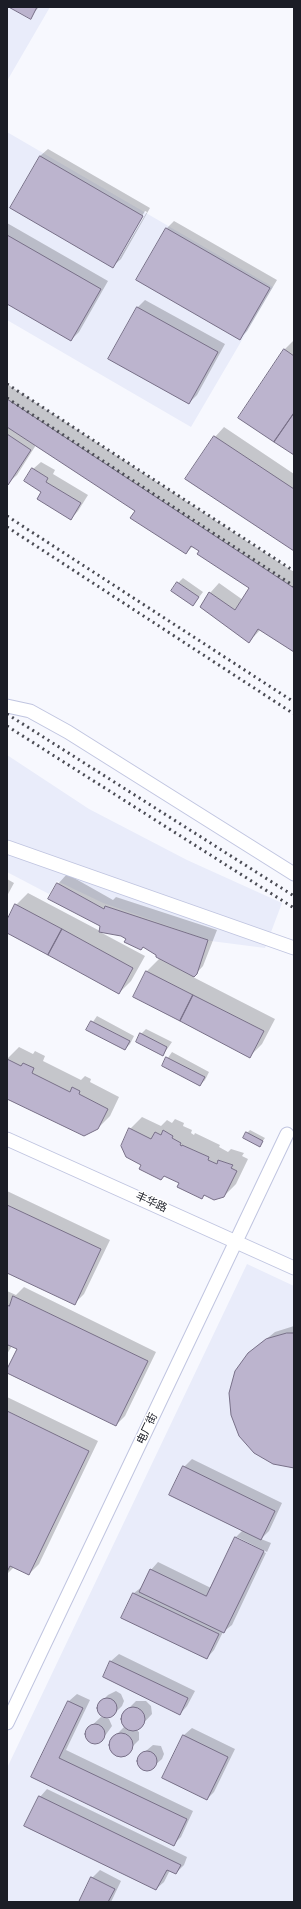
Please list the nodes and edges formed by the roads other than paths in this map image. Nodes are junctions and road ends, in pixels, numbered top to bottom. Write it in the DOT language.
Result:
graph roads {
  1 [pos="7,706"];
  2 [pos="7,847"];
  3 [pos="294,874"];
  4 [pos="294,948"];
  5 [pos="288,1134"];
  6 [pos="7,1140"];
  7 [pos="238,1242"];
  8 [pos="294,1268"];
  9 [pos="7,1723"];
  1 -- 3 [label="street"];
  2 -- 4 [label="street"];
  5 -- 7 [label="street, 电厂街"];
  6 -- 7 [label="street, 丰华路"];
  7 -- 8 [label="street, 丰华路"];
  7 -- 9 [label="street, 电厂街"];
}
